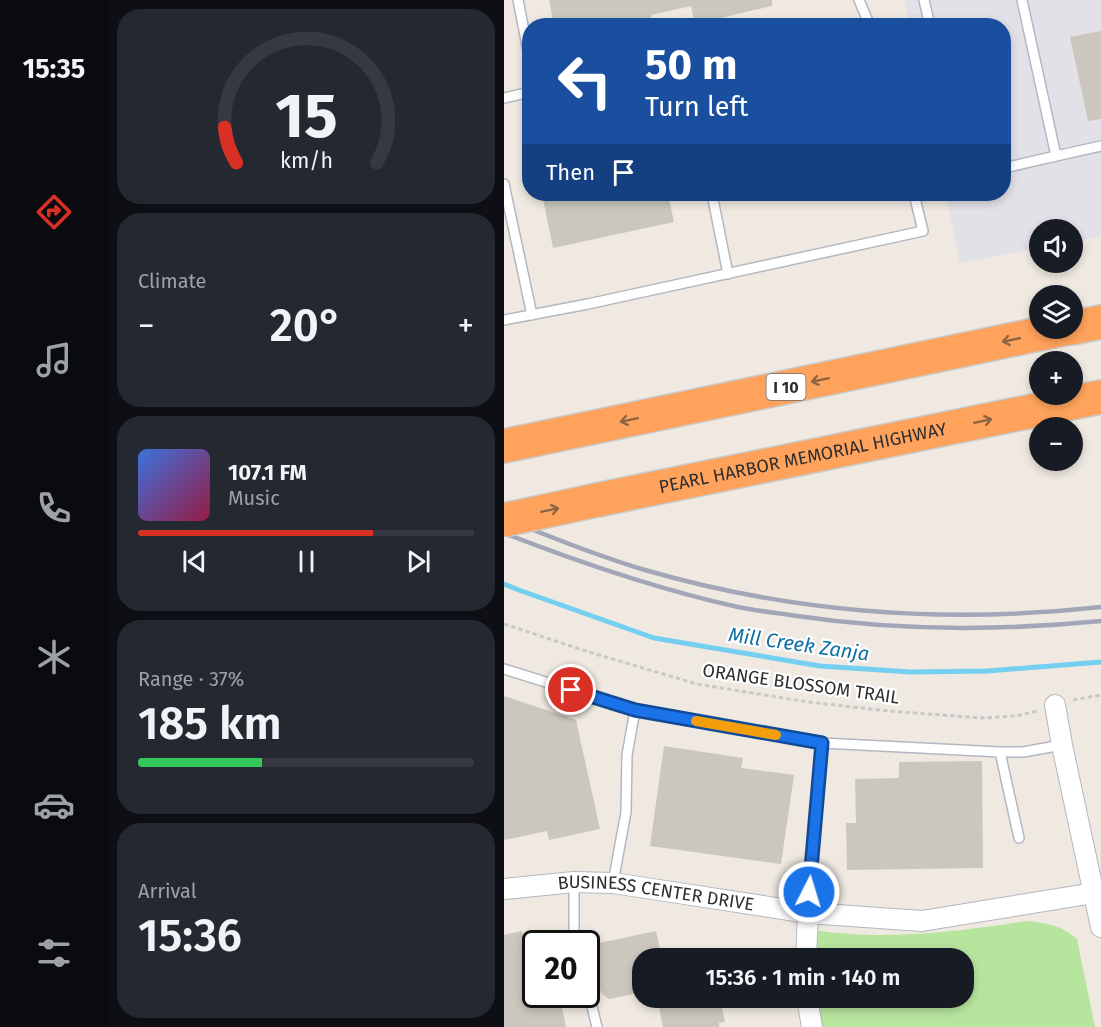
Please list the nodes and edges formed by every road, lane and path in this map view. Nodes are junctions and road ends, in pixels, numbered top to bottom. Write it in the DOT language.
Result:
graph roads {
  1 [pos="518,0"];
  2 [pos="859,0"];
  3 [pos="924,0"];
  4 [pos="1022,0"];
  5 [pos="867,18"];
  6 [pos="928,18"];
  7 [pos="522,20"];
  8 [pos="522,94"];
  9 [pos="504,98"];
  10 [pos="1101,146"];
  11 [pos="1056,156"];
  12 [pos="1011,166"];
  13 [pos="504,184"];
  14 [pos="713,201"];
  15 [pos="916,201"];
  16 [pos="728,274"];
  17 [pos="532,315"];
  18 [pos="504,320"];
  19 [pos="1101,322"];
  20 [pos="1083,325"];
  21 [pos="1029,337"];
  22 [pos="1101,397"];
  23 [pos="504,446"];
  24 [pos="504,520"];
  25 [pos="504,624"];
  26 [pos="504,669"];
  27 [pos="1101,695"];
  28 [pos="1055,705"];
  29 [pos="635,710"];
  30 [pos="822,743"];
  31 [pos="1062,745"];
  32 [pos="1000,752"];
  33 [pos="1019,838"];
  34 [pos="574,882"];
  35 [pos="613,884"];
  36 [pos="504,889"];
  37 [pos="1094,893"];
  38 [pos="808,913"];
  39 [pos="1101,927"];
  40 [pos="574,930"];
  41 [pos="806,948"];
  42 [pos="592,1008"];
  43 [pos="809,1008"];
  44 [pos="597,1027"];
  45 [pos="812,1027"];
  1 -- 7 [label="lane"];
  2 -- 5 [label="lane"];
  3 -- 6 [label="lane"];
  4 -- 11 [label="lane"];
  8 -- 9 [label="lane"];
  10 -- 11 [label="lane"];
  11 -- 12 [label="lane"];
  13 -- 17 [label="lane"];
  14 -- 16 [label="lane"];
  15 -- 16 [label="lane"];
  16 -- 17 [label="lane"];
  17 -- 18 [label="lane"];
  19 -- 20 [label="highway, I 10"];
  21 -- 23 [label="highway, I 10, one-way"];
  24 -- 22 [label="highway, PEARL HARBOR MEMORIAL HIGHWAY, one-way, bridge"];
  25 -- 28 [label="path, ORANGE BLOSSOM TRAIL"];
  26 -- 29 [label="lane"];
  27 -- 28 [label="path, ORANGE BLOSSOM TRAIL"];
  28 -- 31 [label="street"];
  29 -- 30 [label="lane"];
  29 -- 35 [label="lane"];
  30 -- 32 [label="lane"];
  30 -- 38 [label="lane"];
  31 -- 32 [label="lane"];
  31 -- 37 [label="street"];
  32 -- 33 [label="lane"];
  34 -- 35 [label="street, BUSINESS CENTER DRIVE"];
  34 -- 36 [label="street, BUSINESS CENTER DRIVE"];
  34 -- 40 [label="lane"];
  35 -- 38 [label="street, BUSINESS CENTER DRIVE"];
  37 -- 38 [label="street, BUSINESS CENTER DRIVE"];
  37 -- 39 [label="street"];
  38 -- 41 [label="street"];
  42 -- 44 [label="lane"];
  43 -- 45 [label="street"];
}
